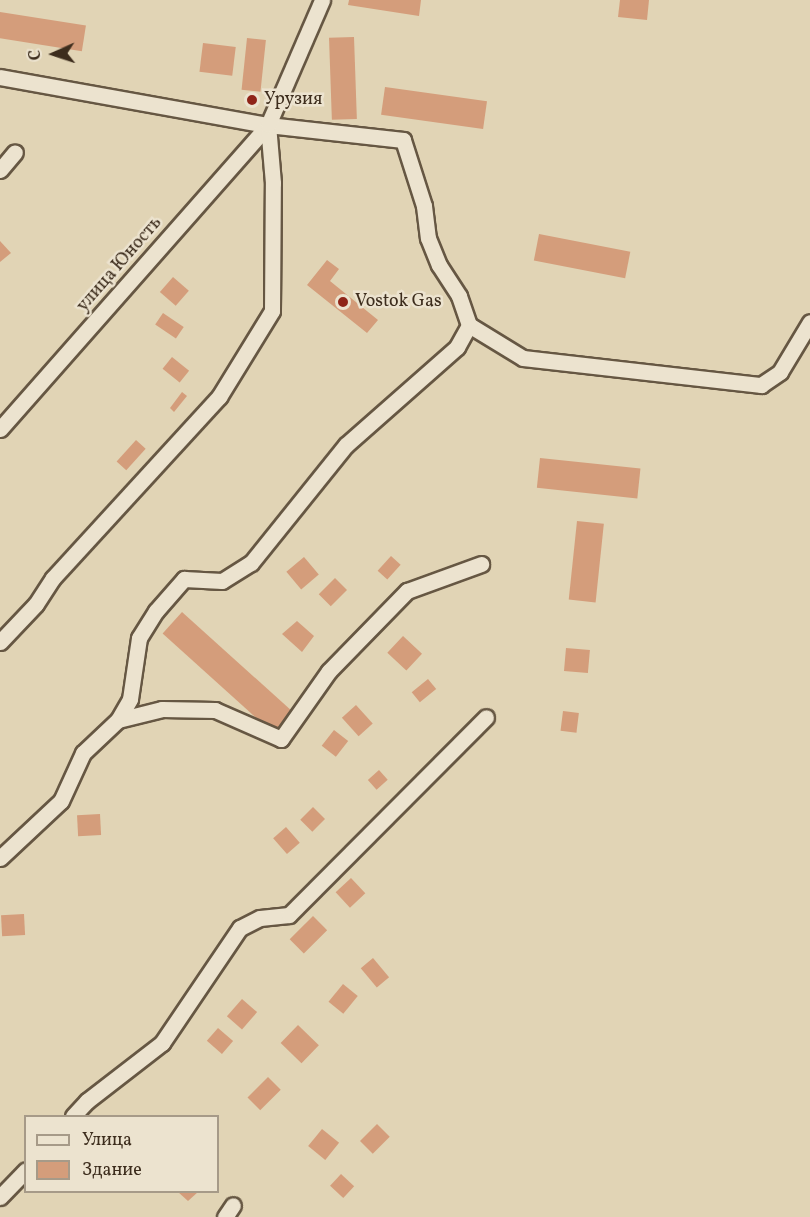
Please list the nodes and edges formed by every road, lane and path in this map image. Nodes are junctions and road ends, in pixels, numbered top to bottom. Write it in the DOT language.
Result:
graph roads {
  1 [pos="322,0"];
  2 [pos="0,77"];
  3 [pos="268,125"];
  4 [pos="15,152"];
  5 [pos="0,170"];
  6 [pos="810,322"];
  7 [pos="469,325"];
  8 [pos="0,429"];
  9 [pos="482,564"];
  10 [pos="0,642"];
  11 [pos="486,717"];
  12 [pos="118,720"];
  13 [pos="0,858"];
  14 [pos="74,1115"];
  15 [pos="24,1172"];
  16 [pos="0,1197"];
  1 -- 3 [label="street"];
  2 -- 3 [label="street"];
  3 -- 7 [label="street"];
  3 -- 8 [label="street, улица Юность"];
  3 -- 10 [label="street"];
  4 -- 5 [label="street"];
  6 -- 7 [label="street"];
  7 -- 12 [label="street"];
  9 -- 12 [label="street"];
  11 -- 14 [label="street"];
  12 -- 13 [label="street"];
  15 -- 16 [label="street"];
}
